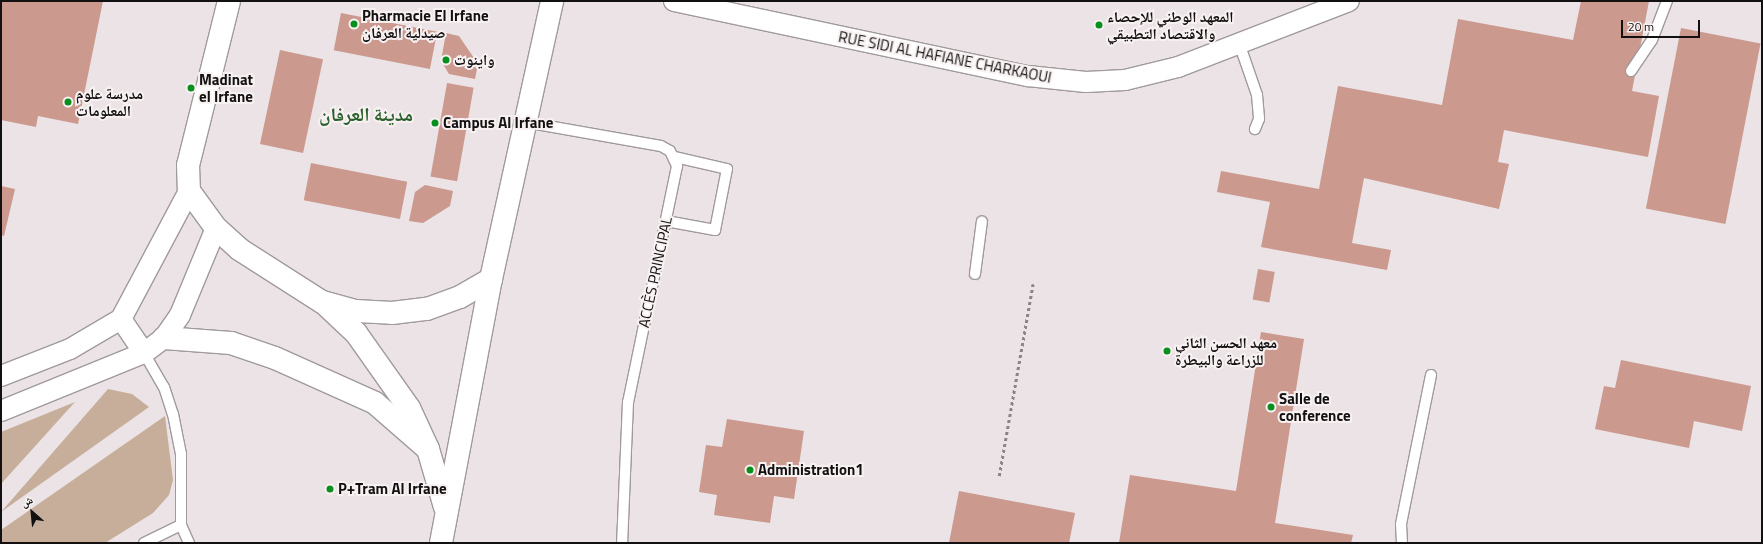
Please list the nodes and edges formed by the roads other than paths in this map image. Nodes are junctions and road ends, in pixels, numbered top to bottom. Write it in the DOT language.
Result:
graph roads {
  1 [pos="229,1"];
  2 [pos="552,1"];
  3 [pos="674,1"];
  4 [pos="1349,1"];
  5 [pos="1667,1"];
  6 [pos="1239,43"];
  7 [pos="1631,70"];
  8 [pos="525,122"];
  9 [pos="1255,129"];
  10 [pos="675,157"];
  11 [pos="188,191"];
  12 [pos="666,221"];
  13 [pos="982,221"];
  14 [pos="216,228"];
  15 [pos="975,274"];
  16 [pos="491,280"];
  17 [pos="322,302"];
  18 [pos="121,319"];
  19 [pos="164,338"];
  20 [pos="144,353"];
  21 [pos="1431,375"];
  22 [pos="1,376"];
  23 [pos="1,411"];
  24 [pos="428,450"];
  25 [pos="447,514"];
  26 [pos="181,525"];
  27 [pos="144,543"];
  28 [pos="188,543"];
  29 [pos="441,543"];
  30 [pos="622,543"];
  31 [pos="1402,543"];
  1 -- 11 [label="street"];
  2 -- 8 [label="street"];
  3 -- 6 [label="street, RUE SIDI AL HAFIANE CHARKAOUI"];
  4 -- 6 [label="street, RUE SIDI AL HAFIANE CHARKAOUI"];
  5 -- 7 [label="lane"];
  6 -- 9 [label="lane"];
  8 -- 10 [label="lane"];
  8 -- 16 [label="street"];
  10 -- 12 [label="lane, ACCÈS PRINCIPAL"];
  10 -- 12 [label="lane"];
  11 -- 14 [label="street"];
  11 -- 18 [label="street"];
  12 -- 30 [label="lane, ACCÈS PRINCIPAL"];
  13 -- 15 [label="lane"];
  14 -- 17 [label="street"];
  14 -- 19 [label="street"];
  16 -- 17 [label="street"];
  16 -- 25 [label="street"];
  17 -- 24 [label="street"];
  18 -- 20 [label="street"];
  18 -- 22 [label="street"];
  19 -- 20 [label="street"];
  19 -- 24 [label="street"];
  20 -- 23 [label="street"];
  20 -- 26 [label="lane"];
  21 -- 31 [label="lane"];
  24 -- 25 [label="street"];
  25 -- 29 [label="street"];
  26 -- 27 [label="lane"];
  26 -- 28 [label="lane"];
}
